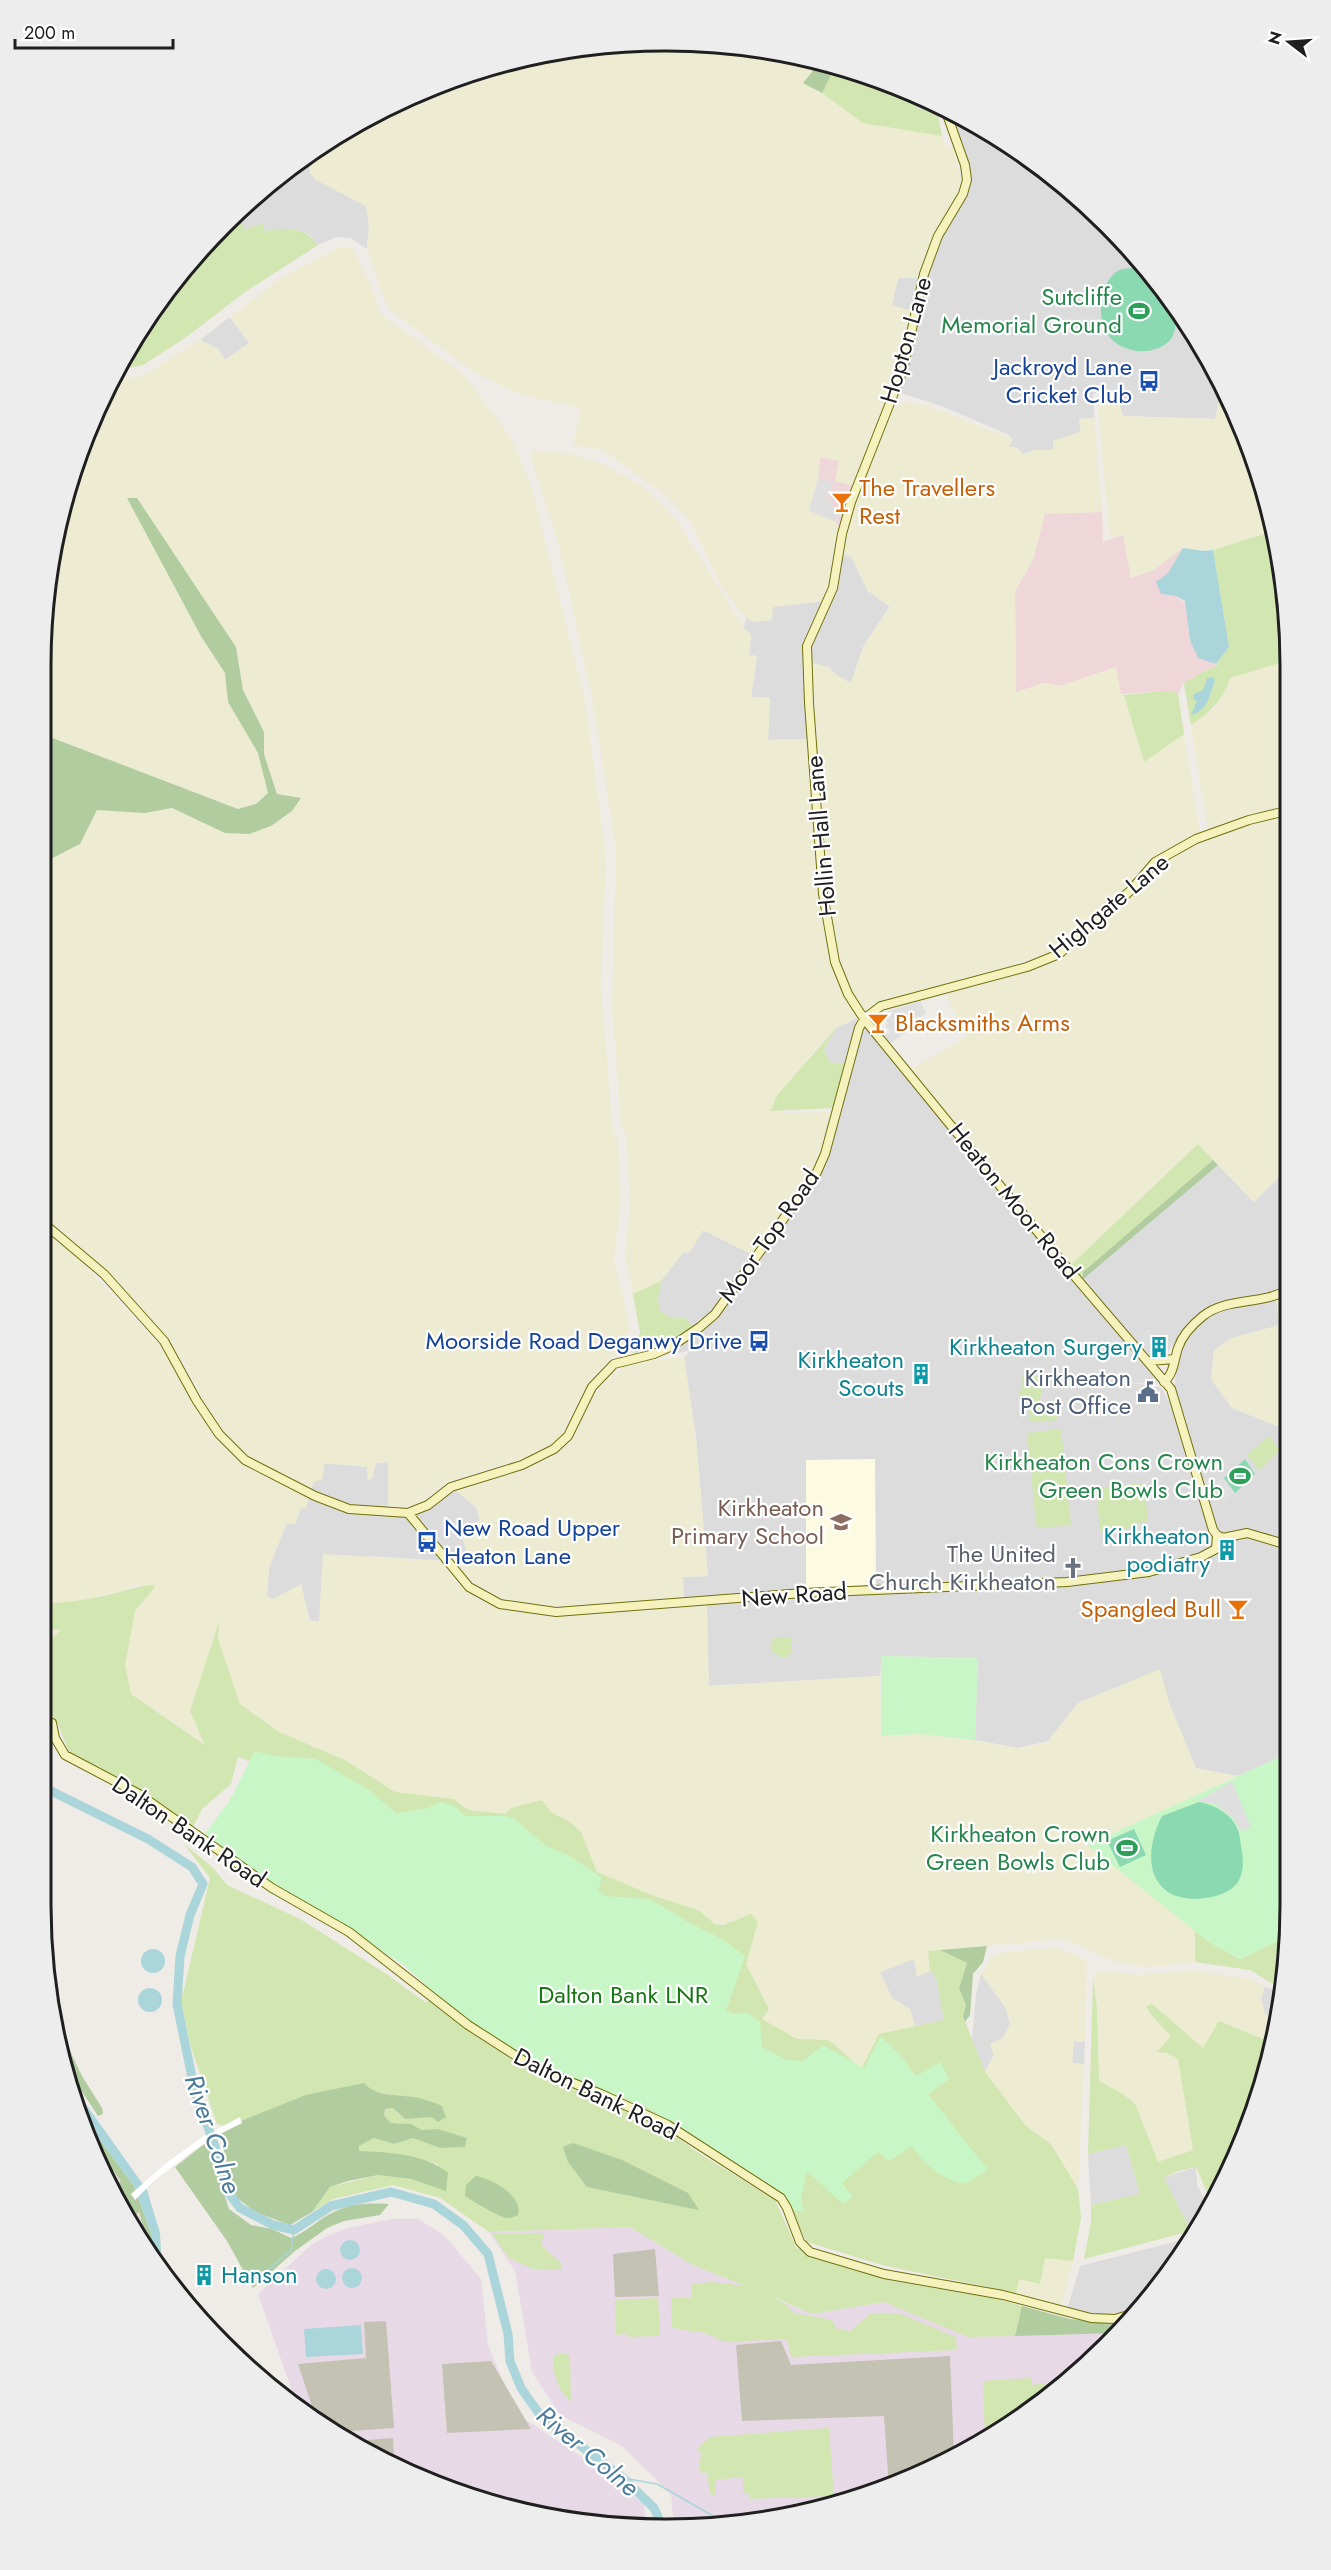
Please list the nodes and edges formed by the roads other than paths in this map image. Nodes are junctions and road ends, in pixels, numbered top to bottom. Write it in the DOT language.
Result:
graph roads {
  1 [pos="949,120"];
  2 [pos="807,646"];
  3 [pos="1280,813"];
  4 [pos="864,1019"];
  5 [pos="51,1229"];
  6 [pos="1280,1293"];
  7 [pos="1175,1359"];
  8 [pos="1149,1361"];
  9 [pos="1164,1382"];
  10 [pos="408,1513"];
  11 [pos="1217,1535"];
  12 [pos="1280,1543"];
  13 [pos="51,1723"];
  14 [pos="1121,2317"];
  1 -- 2 [label="street, Hopton Lane"];
  2 -- 4 [label="street, Hollin Hall Lane"];
  3 -- 4 [label="street, Highgate Lane"];
  4 -- 8 [label="street, Heaton Moor Road"];
  4 -- 10 [label="street, Moor Top Road"];
  5 -- 10 [label="street"];
  6 -- 7 [label="street"];
  7 -- 8 [label="street"];
  7 -- 9 [label="street"];
  8 -- 9 [label="street, Heaton Moor Road"];
  9 -- 11 [label="street, Heaton Moor Road"];
  10 -- 11 [label="street, New Road"];
  11 -- 12 [label="street"];
  13 -- 14 [label="street, Dalton Bank Road"];
}
